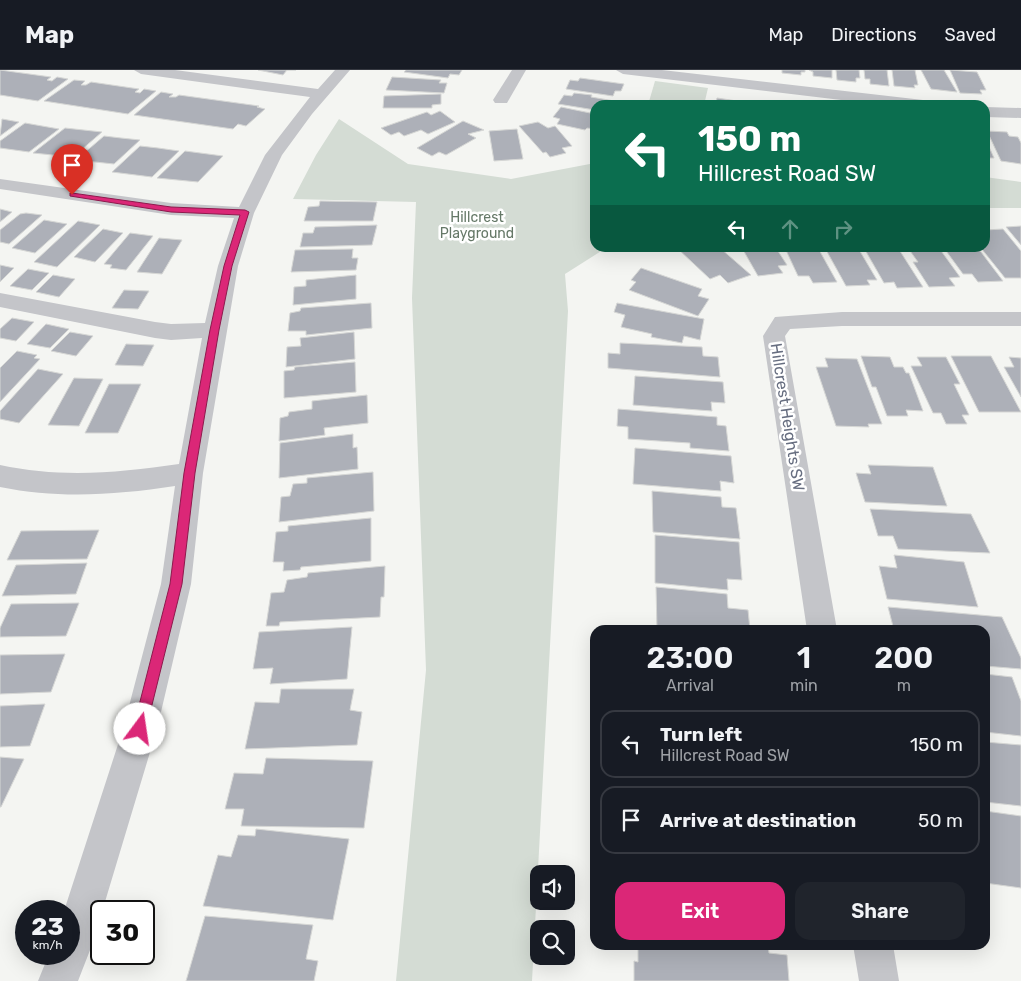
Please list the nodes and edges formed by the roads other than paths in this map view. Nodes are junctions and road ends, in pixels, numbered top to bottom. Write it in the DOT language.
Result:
graph roads {
  1 [pos="141,70"];
  2 [pos="343,70"];
  3 [pos="519,70"];
  4 [pos="623,70"];
  5 [pos="211,74"];
  6 [pos="322,94"];
  7 [pos="501,100"];
  8 [pos="880,100"];
  9 [pos="990,112"];
  10 [pos="1021,113"];
  11 [pos="0,184"];
  12 [pos="245,212"];
  13 [pos="0,300"];
  14 [pos="1021,318"];
  15 [pos="215,330"];
  16 [pos="190,473"];
  17 [pos="0,476"];
  18 [pos="821,625"];
  19 [pos="875,950"];
  20 [pos="58,981"];
  21 [pos="879,981"];
  1 -- 5 [label="street"];
  2 -- 6 [label="street"];
  3 -- 7 [label="street"];
  4 -- 8 [label="street"];
  5 -- 6 [label="street"];
  6 -- 12 [label="street"];
  9 -- 10 [label="street"];
  11 -- 12 [label="street"];
  12 -- 15 [label="street"];
  13 -- 15 [label="street"];
  14 -- 18 [label="street, Hillcrest Heights SW"];
  15 -- 16 [label="street"];
  16 -- 17 [label="street"];
  16 -- 20 [label="street"];
  19 -- 21 [label="street"];
}
